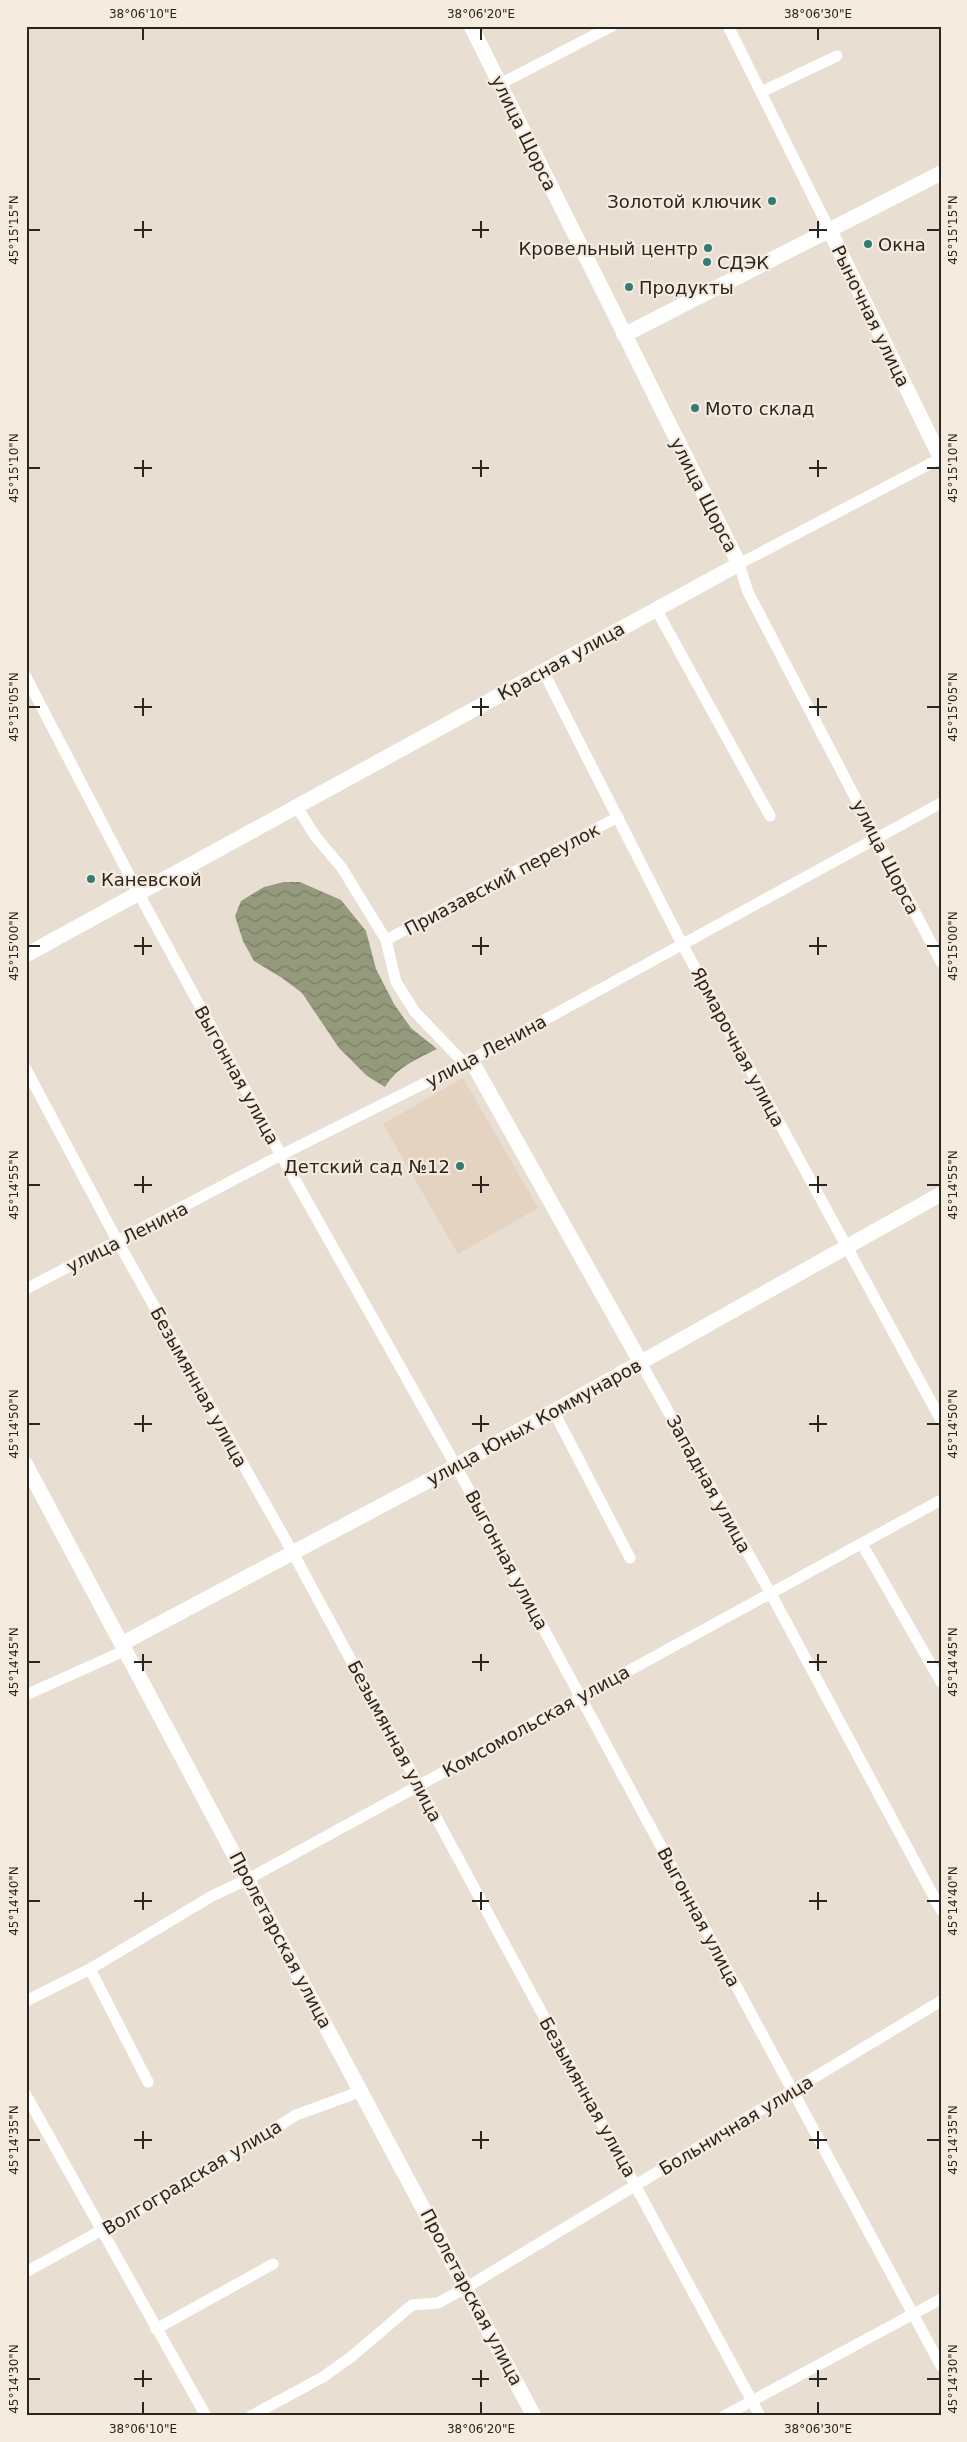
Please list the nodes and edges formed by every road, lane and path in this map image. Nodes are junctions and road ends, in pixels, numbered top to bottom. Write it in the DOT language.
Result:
graph roads {
  1 [pos="471,26"];
  2 [pos="612,26"];
  3 [pos="728,26"];
  4 [pos="837,56"];
  5 [pos="500,84"];
  6 [pos="760,92"];
  7 [pos="941,173"];
  8 [pos="830,231"];
  9 [pos="624,334"];
  10 [pos="941,459"];
  11 [pos="739,564"];
  12 [pos="656,610"];
  13 [pos="543,671"];
  14 [pos="26,678"];
  15 [pos="941,803"];
  16 [pos="297,807"];
  17 [pos="770,816"];
  18 [pos="618,817"];
  19 [pos="876,837"];
  20 [pos="139,894"];
  21 [pos="386,940"];
  22 [pos="682,944"];
  23 [pos="26,955"];
  24 [pos="941,962"];
  25 [pos="468,1062"];
  26 [pos="26,1069"];
  27 [pos="281,1155"];
  28 [pos="939,1198"];
  29 [pos="118,1242"];
  30 [pos="846,1247"];
  31 [pos="26,1289"];
  32 [pos="641,1362"];
  33 [pos="554,1412"];
  34 [pos="941,1420"];
  35 [pos="26,1465"];
  36 [pos="456,1466"];
  37 [pos="941,1500"];
  38 [pos="862,1544"];
  39 [pos="293,1553"];
  40 [pos="630,1558"];
  41 [pos="771,1594"];
  42 [pos="125,1646"];
  43 [pos="941,1682"];
  44 [pos="26,1695"];
  45 [pos="580,1696"];
  46 [pos="419,1786"];
  47 [pos="248,1879"];
  48 [pos="941,1910"];
  49 [pos="90,1969"];
  50 [pos="26,2001"];
  51 [pos="941,2001"];
  52 [pos="148,2082"];
  53 [pos="362,2091"];
  54 [pos="793,2092"];
  55 [pos="26,2095"];
  56 [pos="636,2186"];
  57 [pos="101,2231"];
  58 [pos="273,2264"];
  59 [pos="26,2272"];
  60 [pos="467,2287"];
  61 [pos="941,2300"];
  62 [pos="913,2314"];
  63 [pos="156,2329"];
  64 [pos="941,2366"];
  65 [pos="752,2402"];
  66 [pos="206,2416"];
  67 [pos="251,2416"];
  68 [pos="534,2416"];
  69 [pos="724,2416"];
  70 [pos="760,2416"];
  1 -- 5 [label="street, улица Щорса"];
  2 -- 5 [label="street"];
  3 -- 6 [label="street, Рыночная улица"];
  4 -- 6 [label="street"];
  5 -- 9 [label="street, улица Щорса"];
  6 -- 8 [label="street, Рыночная улица"];
  7 -- 8 [label="street"];
  8 -- 9 [label="street"];
  8 -- 10 [label="street, Рыночная улица"];
  9 -- 11 [label="street, улица Щорса"];
  10 -- 11 [label="street, Красная улица"];
  11 -- 12 [label="street, Красная улица"];
  11 -- 19 [label="street, улица Щорса"];
  12 -- 13 [label="street, Красная улица"];
  12 -- 17 [label="street"];
  13 -- 16 [label="street, Красная улица"];
  13 -- 18 [label="street, Ярмарочная улица"];
  14 -- 20 [label="street, Выгонная улица"];
  15 -- 19 [label="street, улица Ленина"];
  16 -- 20 [label="street, Красная улица"];
  16 -- 21 [label="street"];
  18 -- 21 [label="street, Приазавский переулок"];
  18 -- 22 [label="street, Ярмарочная улица"];
  19 -- 22 [label="street, улица Ленина"];
  19 -- 24 [label="street, улица Щорса"];
  20 -- 23 [label="street, Красная улица"];
  20 -- 27 [label="street, Выгонная улица"];
  21 -- 25 [label="street"];
  22 -- 25 [label="street, улица Ленина"];
  22 -- 30 [label="street, Ярмарочная улица"];
  25 -- 27 [label="street, улица Ленина"];
  25 -- 32 [label="street, Западная улица"];
  26 -- 29 [label="street, Безымянная улица"];
  27 -- 29 [label="street, улица Ленина"];
  27 -- 36 [label="street, Выгонная улица"];
  28 -- 30 [label="street, улица Юных Коммунаров"];
  29 -- 31 [label="street, улица Ленина"];
  29 -- 39 [label="street, Безымянная улица"];
  30 -- 32 [label="street, улица Юных Коммунаров"];
  30 -- 34 [label="street, Ярмарочная улица"];
  32 -- 33 [label="street, улица Юных Коммунаров"];
  32 -- 41 [label="street, Западная улица"];
  33 -- 36 [label="street, улица Юных Коммунаров"];
  33 -- 40 [label="street"];
  35 -- 42 [label="street, Пролетарская улица"];
  36 -- 39 [label="street, улица Юных Коммунаров"];
  36 -- 45 [label="street, Выгонная улица"];
  37 -- 38 [label="street, Комсомольская улица"];
  38 -- 41 [label="street, Комсомольская улица"];
  38 -- 43 [label="street"];
  39 -- 42 [label="street, улица Юных Коммунаров"];
  39 -- 46 [label="street, Безымянная улица"];
  41 -- 45 [label="street, Комсомольская улица"];
  41 -- 48 [label="street, Западная улица"];
  42 -- 44 [label="street, улица Юных Коммунаров"];
  42 -- 47 [label="street, Пролетарская улица"];
  45 -- 46 [label="street, Комсомольская улица"];
  45 -- 54 [label="street, Выгонная улица"];
  46 -- 47 [label="street, Комсомольская улица"];
  46 -- 56 [label="street, Безымянная улица"];
  47 -- 49 [label="street, Комсомольская улица"];
  47 -- 53 [label="street, Пролетарская улица"];
  49 -- 50 [label="street, Комсомольская улица"];
  49 -- 52 [label="street"];
  51 -- 54 [label="street, Больничная улица"];
  53 -- 57 [label="street, Волгоградская улица"];
  53 -- 60 [label="street, Пролетарская улица"];
  54 -- 56 [label="street, Больничная улица"];
  54 -- 62 [label="street, Выгонная улица"];
  55 -- 57 [label="street"];
  56 -- 60 [label="street, Больничная улица"];
  56 -- 65 [label="street, Безымянная улица"];
  57 -- 59 [label="street, Волгоградская улица"];
  57 -- 63 [label="street"];
  58 -- 63 [label="street"];
  60 -- 67 [label="street, Больничная улица"];
  60 -- 68 [label="street, Пролетарская улица"];
  61 -- 62 [label="street"];
  62 -- 64 [label="street, Выгонная улица"];
  62 -- 65 [label="street"];
  63 -- 66 [label="street"];
  65 -- 69 [label="street"];
  65 -- 70 [label="street, Безымянная улица"];
}
